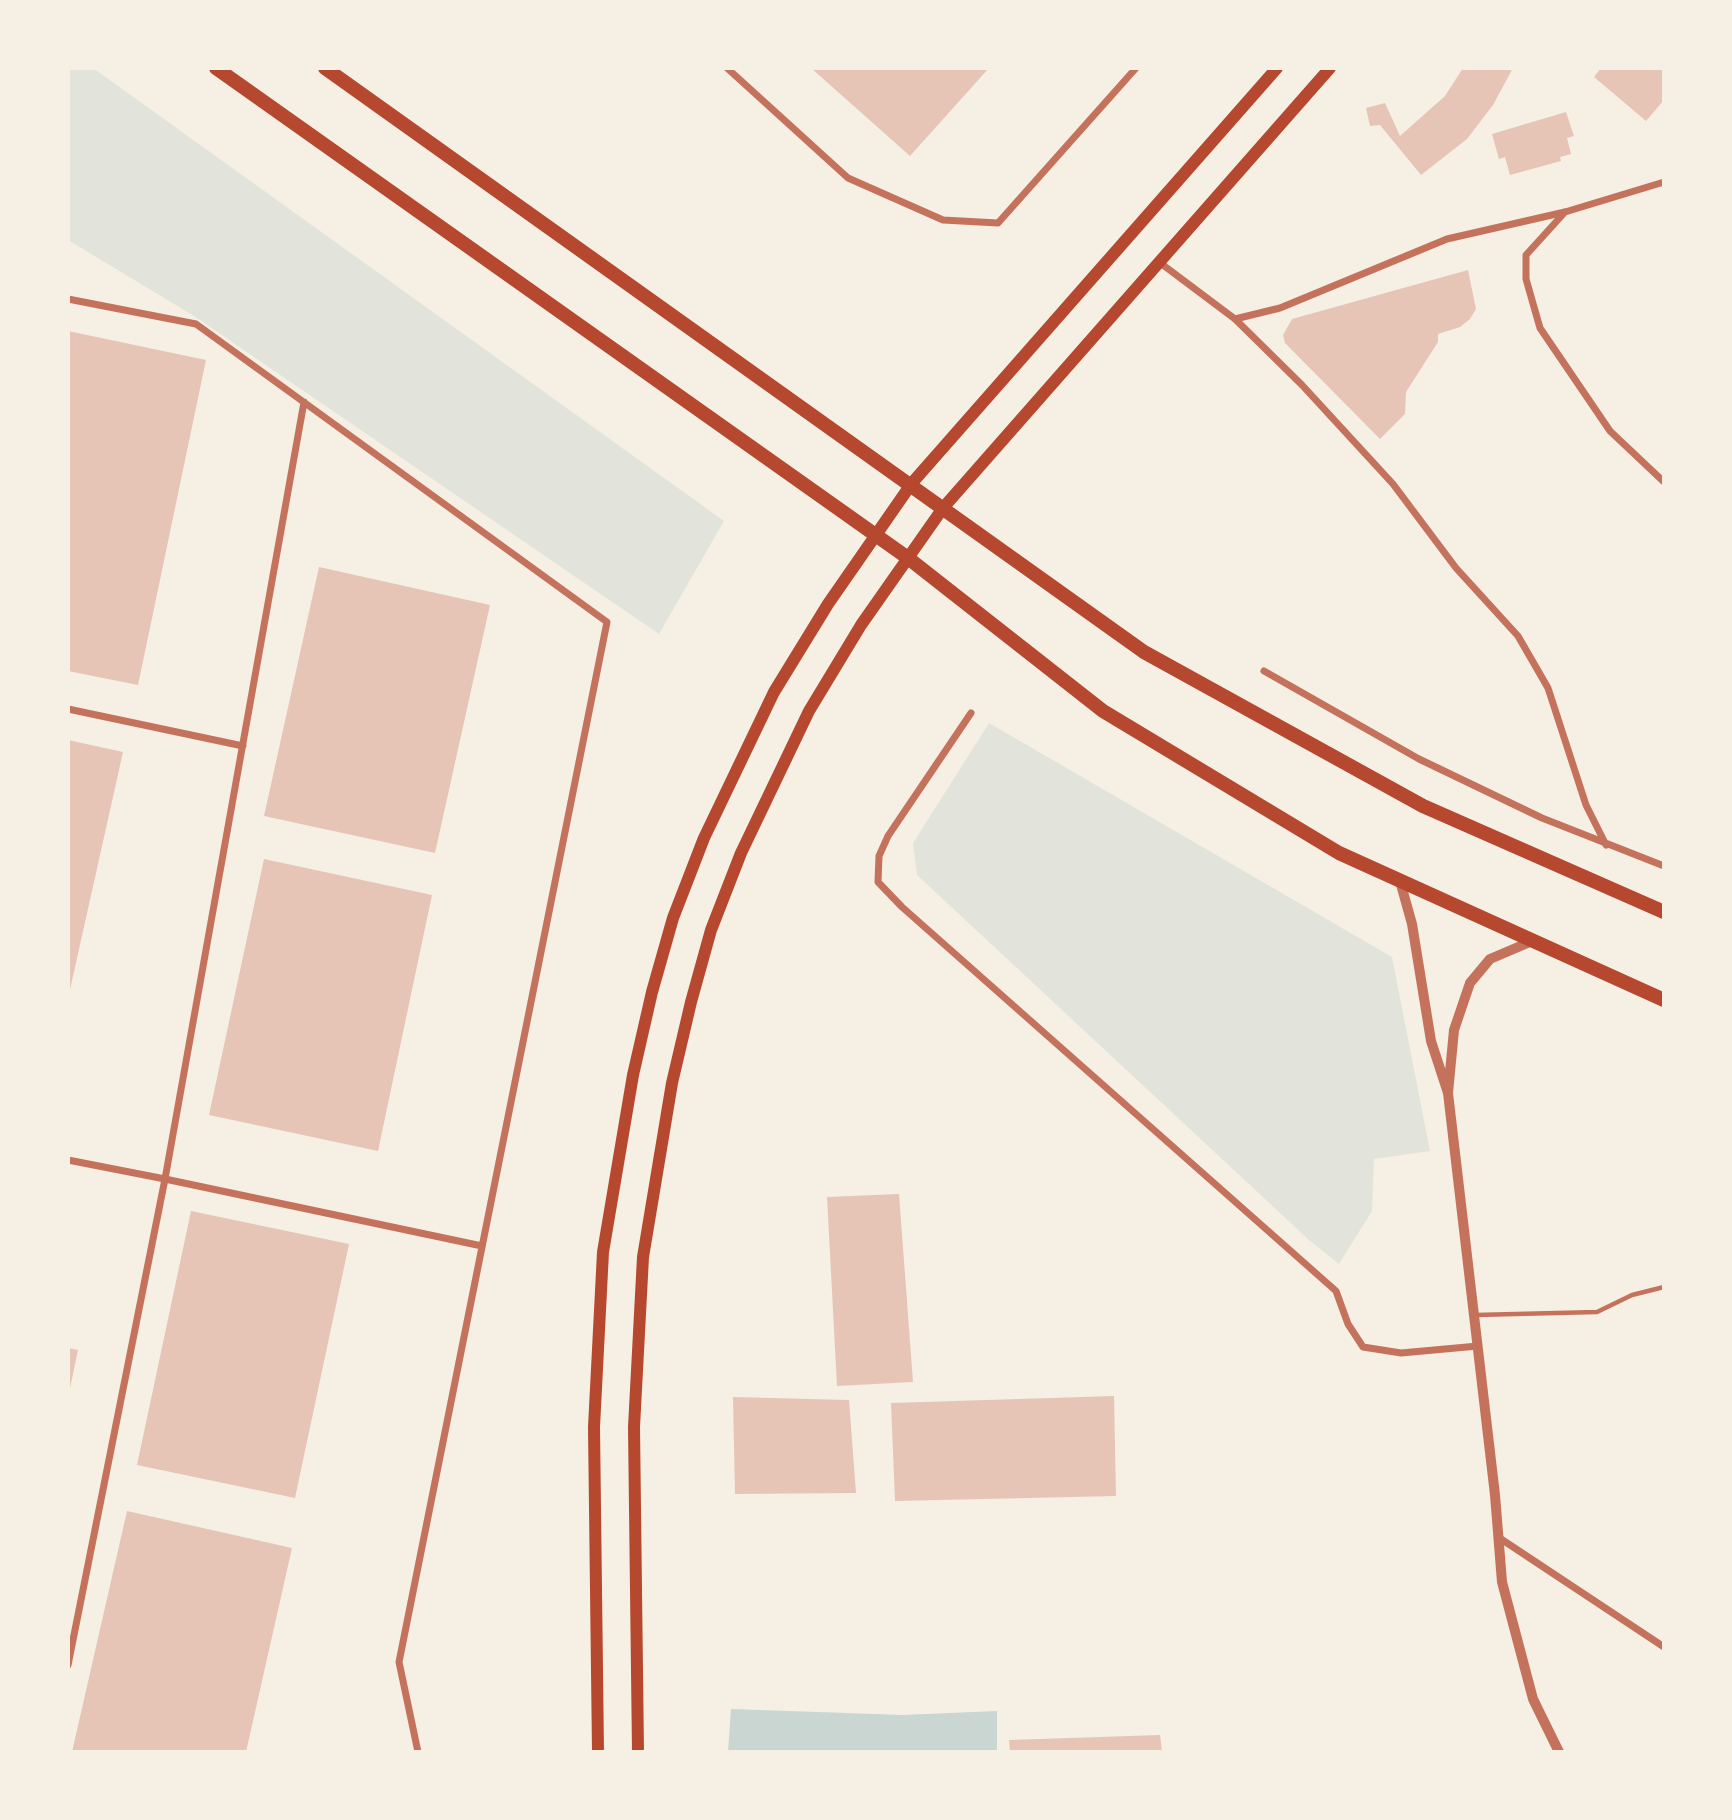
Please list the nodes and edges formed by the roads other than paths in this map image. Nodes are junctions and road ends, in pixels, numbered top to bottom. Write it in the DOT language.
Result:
graph roads {
  1 [pos="216,68"];
  2 [pos="325,68"];
  3 [pos="727,68"];
  4 [pos="1136,68"];
  5 [pos="1278,68"];
  6 [pos="1331,68"];
  7 [pos="1664,182"];
  8 [pos="1565,212"];
  9 [pos="1159,262"];
  10 [pos="68,299"];
  11 [pos="1235,319"];
  12 [pos="304,402"];
  13 [pos="1664,481"];
  14 [pos="912,484"];
  15 [pos="943,508"];
  16 [pos="876,536"];
  17 [pos="908,558"];
  18 [pos="1264,671"];
  19 [pos="68,709"];
  20 [pos="971,713"];
  21 [pos="243,746"];
  22 [pos="1606,845"];
  23 [pos="1664,866"];
  24 [pos="1400,881"];
  25 [pos="1664,912"];
  26 [pos="1530,942"];
  27 [pos="1664,1000"];
  28 [pos="1448,1093"];
  29 [pos="68,1160"];
  30 [pos="165,1179"];
  31 [pos="482,1246"];
  32 [pos="1664,1286"];
  33 [pos="1475,1315"];
  34 [pos="1478,1346"];
  35 [pos="1498,1537"];
  36 [pos="1664,1647"];
  37 [pos="68,1665"];
  38 [pos="418,1752"];
  39 [pos="598,1752"];
  40 [pos="638,1752"];
  41 [pos="1559,1752"];
  1 -- 16 [label="main road"];
  2 -- 14 [label="main road"];
  3 -- 4 [label="street"];
  5 -- 14 [label="main road"];
  6 -- 9 [label="main road"];
  7 -- 8 [label="street"];
  8 -- 11 [label="street"];
  8 -- 13 [label="street"];
  9 -- 11 [label="street"];
  9 -- 15 [label="main road"];
  10 -- 12 [label="street"];
  11 -- 22 [label="street"];
  12 -- 21 [label="street"];
  12 -- 31 [label="street"];
  14 -- 15 [label="main road"];
  14 -- 16 [label="main road"];
  15 -- 17 [label="main road"];
  15 -- 25 [label="main road"];
  16 -- 17 [label="main road"];
  16 -- 39 [label="main road"];
  17 -- 24 [label="main road"];
  17 -- 40 [label="main road"];
  18 -- 22 [label="street"];
  19 -- 21 [label="street"];
  20 -- 34 [label="street"];
  21 -- 30 [label="street"];
  22 -- 23 [label="street"];
  24 -- 26 [label="main road"];
  24 -- 28 [label="street"];
  26 -- 27 [label="main road"];
  26 -- 28 [label="street"];
  28 -- 33 [label="street"];
  29 -- 30 [label="street"];
  30 -- 31 [label="street"];
  30 -- 37 [label="street"];
  31 -- 38 [label="street"];
  32 -- 33 [label="lane"];
  33 -- 34 [label="street"];
  34 -- 35 [label="street"];
  35 -- 36 [label="street"];
  35 -- 41 [label="street"];
}
